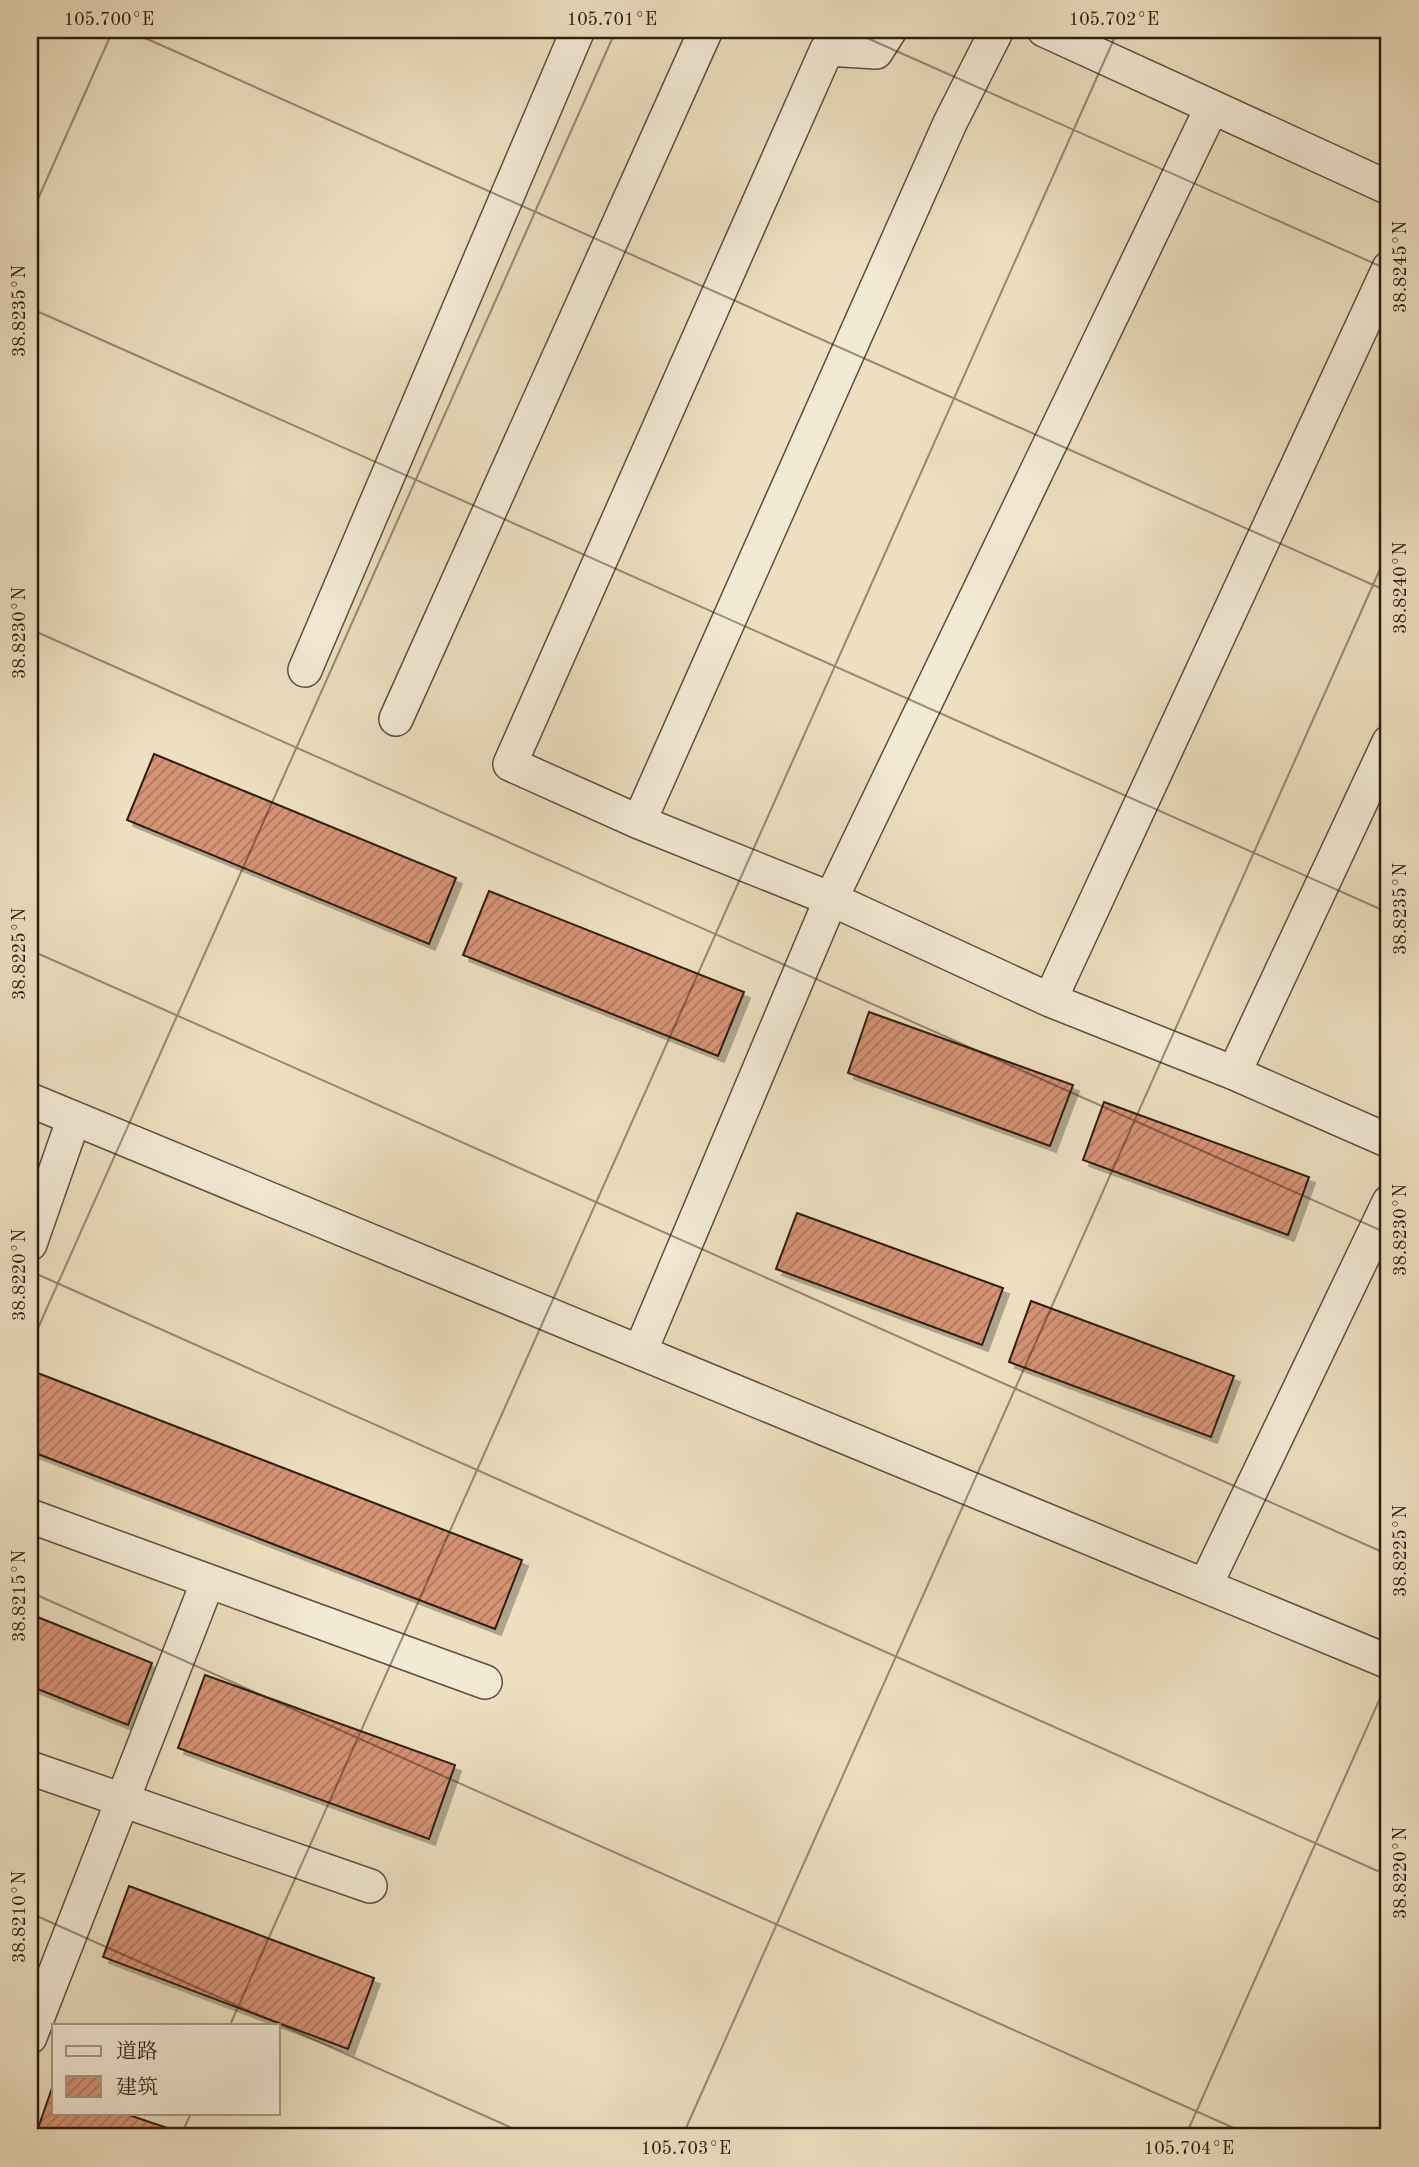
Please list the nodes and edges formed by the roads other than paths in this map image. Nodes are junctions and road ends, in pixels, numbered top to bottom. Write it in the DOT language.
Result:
graph roads {
  1 [pos="578,30"];
  2 [pos="706,30"];
  3 [pos="890,30"];
  4 [pos="997,30"];
  5 [pos="1044,30"];
  6 [pos="1212,107"];
  7 [pos="1389,188"];
  8 [pos="1389,268"];
  9 [pos="305,670"];
  10 [pos="396,719"];
  11 [pos="1389,742"];
  12 [pos="639,822"];
  13 [pos="831,899"];
  14 [pos="1050,1000"];
  15 [pos="1234,1073"];
  16 [pos="30,1100"];
  17 [pos="74,1118"];
  18 [pos="1389,1140"];
  19 [pos="1389,1202"];
  20 [pos="30,1244"];
  21 [pos="640,1352"];
  22 [pos="30,1516"];
  23 [pos="208,1581"];
  24 [pos="1205,1586"];
  25 [pos="1389,1662"];
  26 [pos="485,1682"];
  27 [pos="30,1768"];
  28 [pos="124,1801"];
  29 [pos="370,1886"];
  30 [pos="30,2037"];
  1 -- 9 [label="street"];
  2 -- 10 [label="street"];
  3 -- 12 [label="street"];
  4 -- 12 [label="street"];
  5 -- 6 [label="street"];
  6 -- 7 [label="street"];
  6 -- 13 [label="street"];
  8 -- 14 [label="street"];
  11 -- 15 [label="street"];
  12 -- 13 [label="street"];
  13 -- 14 [label="street"];
  13 -- 21 [label="street"];
  14 -- 15 [label="street"];
  15 -- 18 [label="street"];
  16 -- 17 [label="street"];
  17 -- 20 [label="street"];
  17 -- 21 [label="street"];
  19 -- 24 [label="street"];
  21 -- 24 [label="street"];
  22 -- 23 [label="street"];
  23 -- 26 [label="street"];
  23 -- 28 [label="street"];
  24 -- 25 [label="street"];
  27 -- 28 [label="street"];
  28 -- 29 [label="street"];
  28 -- 30 [label="street"];
}
